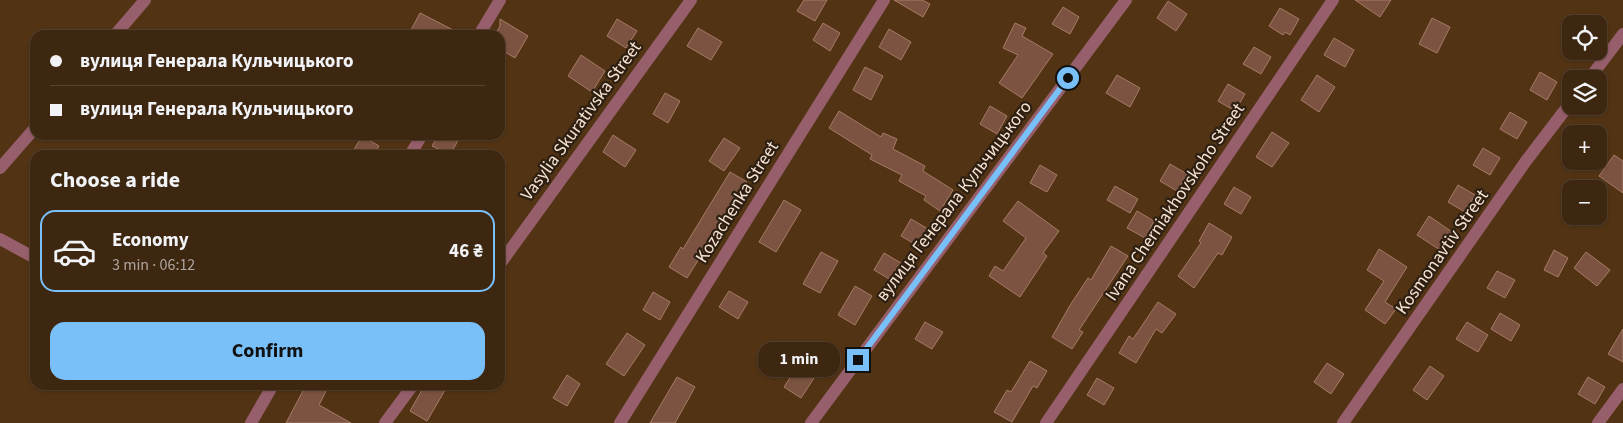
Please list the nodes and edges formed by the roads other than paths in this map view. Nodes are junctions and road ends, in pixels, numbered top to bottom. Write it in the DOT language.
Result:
graph roads {
  1 [pos="145,0"];
  2 [pos="500,0"];
  3 [pos="691,0"];
  4 [pos="884,0"];
  5 [pos="1126,0"];
  6 [pos="1333,0"];
  7 [pos="119,30"];
  8 [pos="483,30"];
  9 [pos="1623,34"];
  10 [pos="1596,70"];
  11 [pos="1562,114"];
  12 [pos="30,134"];
  13 [pos="0,168"];
  14 [pos="0,239"];
  15 [pos="30,255"];
  16 [pos="505,257"];
  17 [pos="1623,389"];
  18 [pos="270,390"];
  19 [pos="410,390"];
  20 [pos="251,423"];
  21 [pos="385,423"];
  22 [pos="620,423"];
  23 [pos="811,423"];
  24 [pos="1046,423"];
  25 [pos="1343,423"];
  26 [pos="1598,423"];
  1 -- 7 [label="street"];
  2 -- 8 [label="street"];
  3 -- 16 [label="street, Vasylia Skurativska Street"];
  4 -- 22 [label="street, Kozachenka Street"];
  5 -- 23 [label="street, вулиця Генерала Кульчицького"];
  6 -- 24 [label="street, Ivana Cherniakhovskoho Street"];
  9 -- 10 [label="street"];
  11 -- 25 [label="street, Kosmonavtiv Street"];
  12 -- 13 [label="street"];
  14 -- 15 [label="street"];
  17 -- 26 [label="street"];
  18 -- 20 [label="street"];
  19 -- 21 [label="street"];
}
